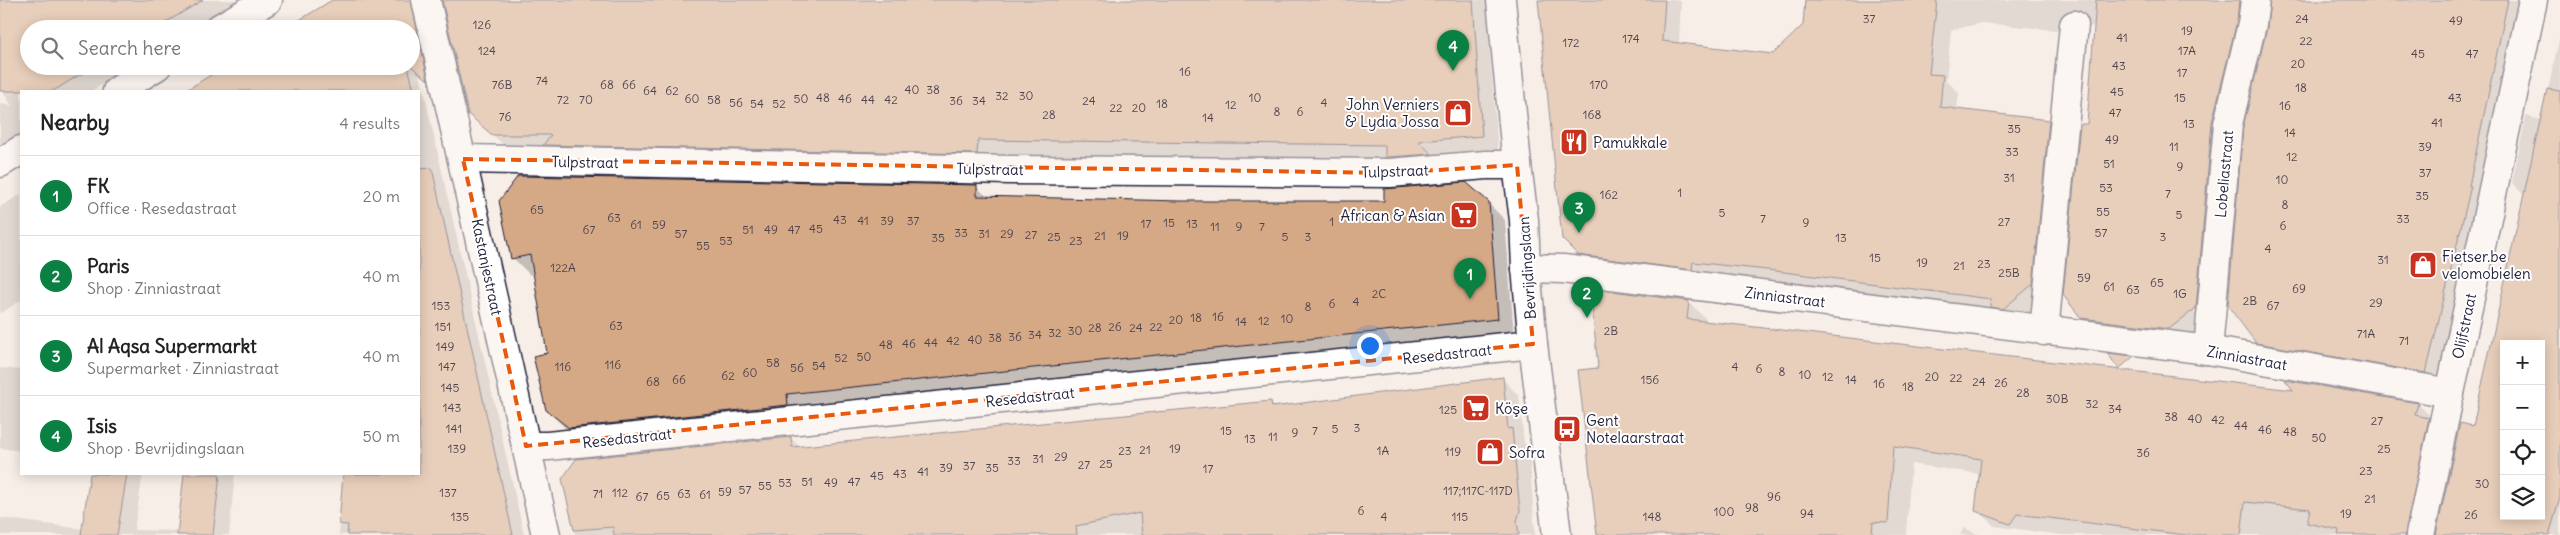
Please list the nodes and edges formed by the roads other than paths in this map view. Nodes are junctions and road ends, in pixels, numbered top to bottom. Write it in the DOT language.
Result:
graph roads {
  1 [pos="268,0"];
  2 [pos="426,0"];
  3 [pos="1502,0"];
  4 [pos="2255,0"];
  5 [pos="2533,0"];
  6 [pos="234,20"];
  7 [pos="2074,25"];
  8 [pos="143,75"];
  9 [pos="119,90"];
  10 [pos="20,151"];
  11 [pos="463,159"];
  12 [pos="0,163"];
  13 [pos="1517,165"];
  14 [pos="1526,268"];
  15 [pos="2044,331"];
  16 [pos="1533,344"];
  17 [pos="2208,350"];
  18 [pos="2450,393"];
  19 [pos="526,446"];
  20 [pos="546,535"];
  21 [pos="1557,535"];
  22 [pos="2420,535"];
  1 -- 6 [label="street"];
  2 -- 11 [label="street, Kastanjestraat"];
  3 -- 13 [label="street, Bevrijdingslaan"];
  4 -- 17 [label="street, Lobeliastraat"];
  5 -- 18 [label="street, Olijfstraat"];
  7 -- 15 [label="street"];
  8 -- 9 [label="street"];
  10 -- 12 [label="street"];
  11 -- 13 [label="street, Tulpstraat"];
  11 -- 19 [label="street, Kastanjestraat"];
  13 -- 14 [label="street, Bevrijdingslaan"];
  14 -- 15 [label="street, Zinniastraat"];
  14 -- 16 [label="street, Bevrijdingslaan"];
  15 -- 17 [label="street, Zinniastraat"];
  16 -- 19 [label="street, Resedastraat"];
  16 -- 21 [label="street, Bevrijdingslaan"];
  17 -- 18 [label="street, Zinniastraat"];
  18 -- 22 [label="street, Olijfstraat"];
  19 -- 20 [label="street, Kastanjestraat"];
}
